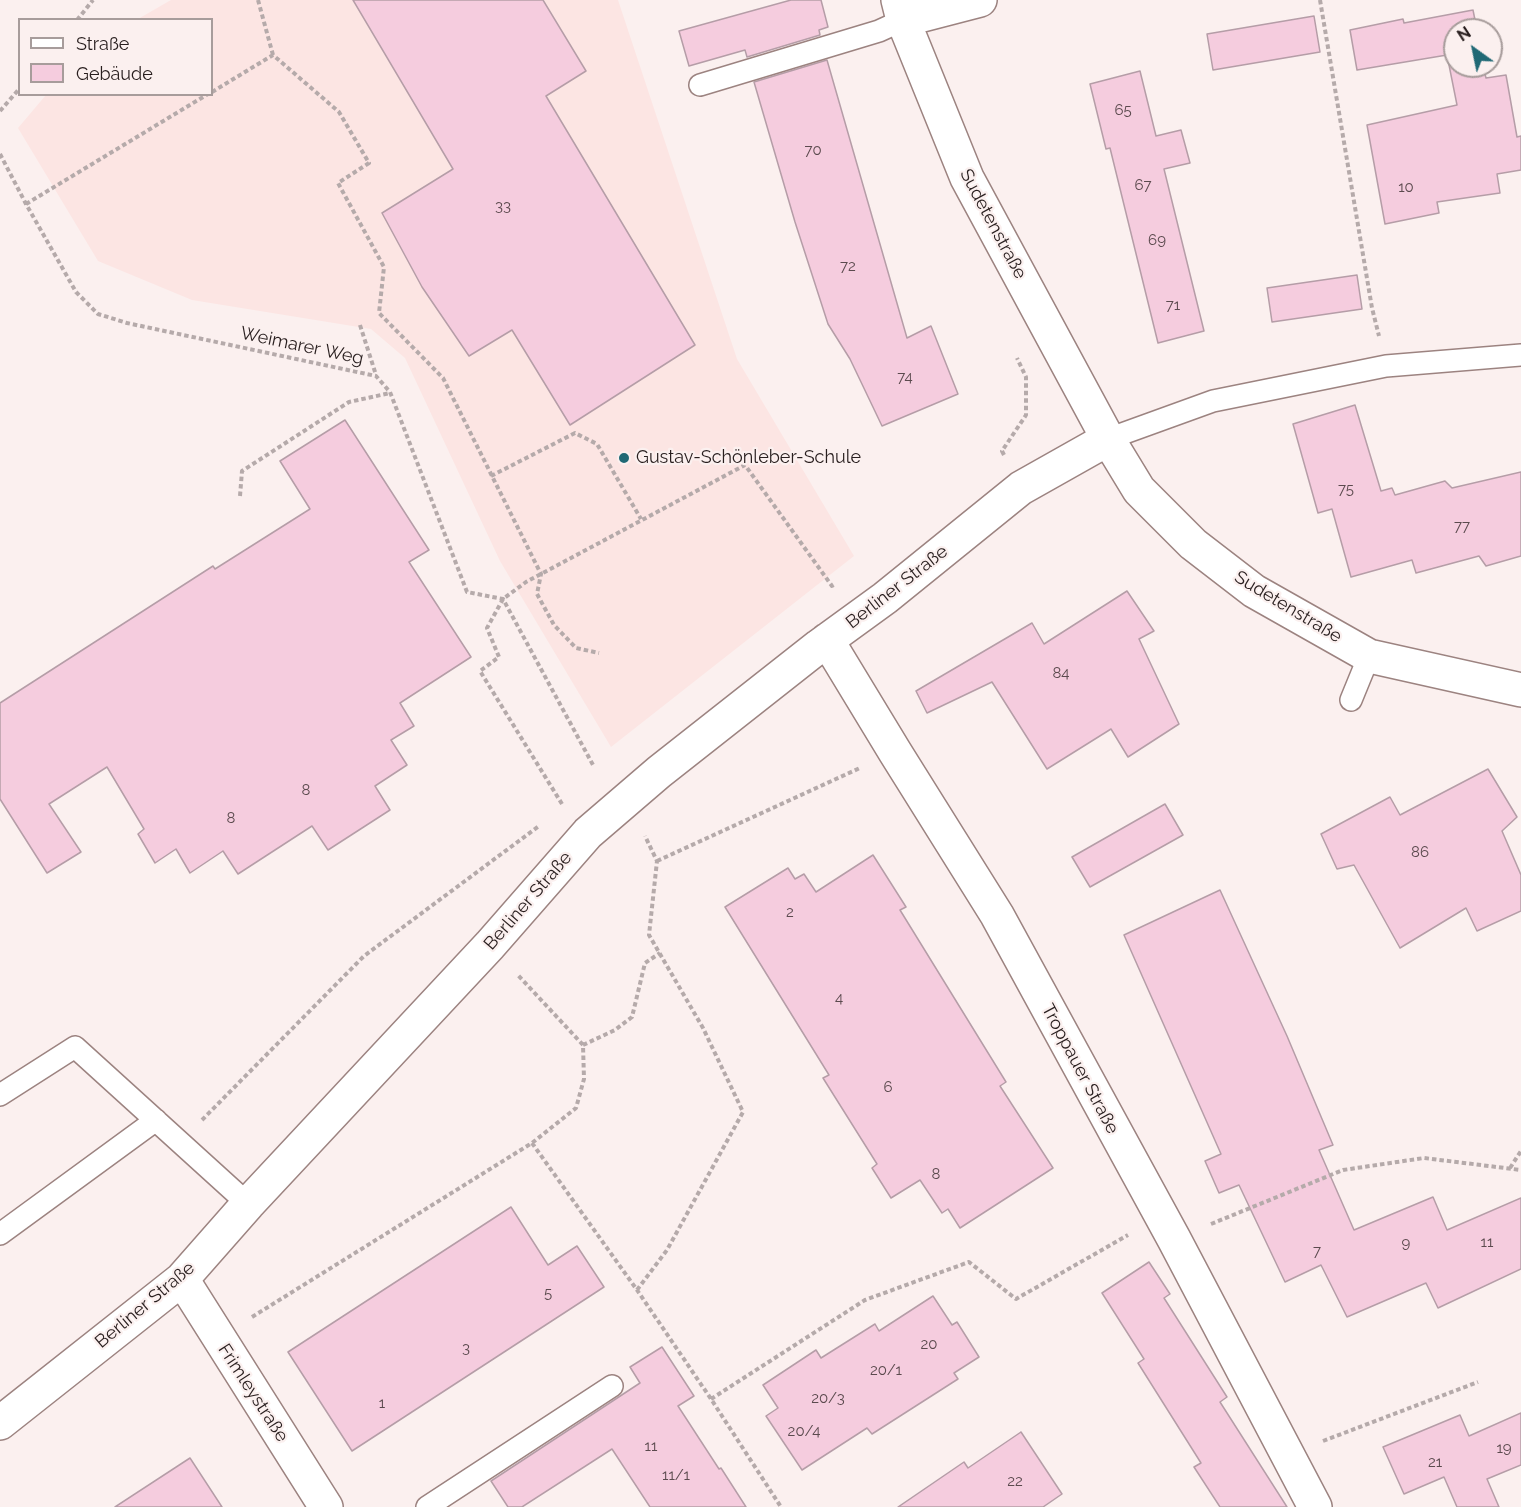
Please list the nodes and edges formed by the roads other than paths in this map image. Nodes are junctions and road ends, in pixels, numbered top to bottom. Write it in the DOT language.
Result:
graph roads {
  1 [pos="980,0"];
  2 [pos="901,10"];
  3 [pos="700,85"];
  4 [pos="1521,355"];
  5 [pos="1108,439"];
  6 [pos="827,640"];
  7 [pos="1369,656"];
  8 [pos="1521,690"];
  9 [pos="1351,700"];
  10 [pos="0,1095"];
  11 [pos="156,1120"];
  12 [pos="248,1204"];
  13 [pos="0,1234"];
  14 [pos="182,1279"];
  15 [pos="612,1386"];
  16 [pos="0,1423"];
  17 [pos="326,1507"];
  18 [pos="428,1507"];
  19 [pos="1315,1507"];
  1 -- 2 [label="street"];
  2 -- 3 [label="lane"];
  2 -- 5 [label="street, Sudetenstraße"];
  4 -- 5 [label="lane"];
  5 -- 6 [label="street, Berliner Straße"];
  5 -- 7 [label="street, Sudetenstraße"];
  6 -- 12 [label="street, Berliner Straße"];
  6 -- 19 [label="street, Troppauer Straße"];
  7 -- 8 [label="street, Sudetenstraße"];
  7 -- 9 [label="lane"];
  10 -- 11 [label="lane"];
  11 -- 12 [label="lane"];
  11 -- 13 [label="lane"];
  12 -- 14 [label="street, Berliner Straße"];
  14 -- 16 [label="street, Berliner Straße"];
  14 -- 17 [label="street, Frimleystraße"];
  15 -- 18 [label="lane"];
}
